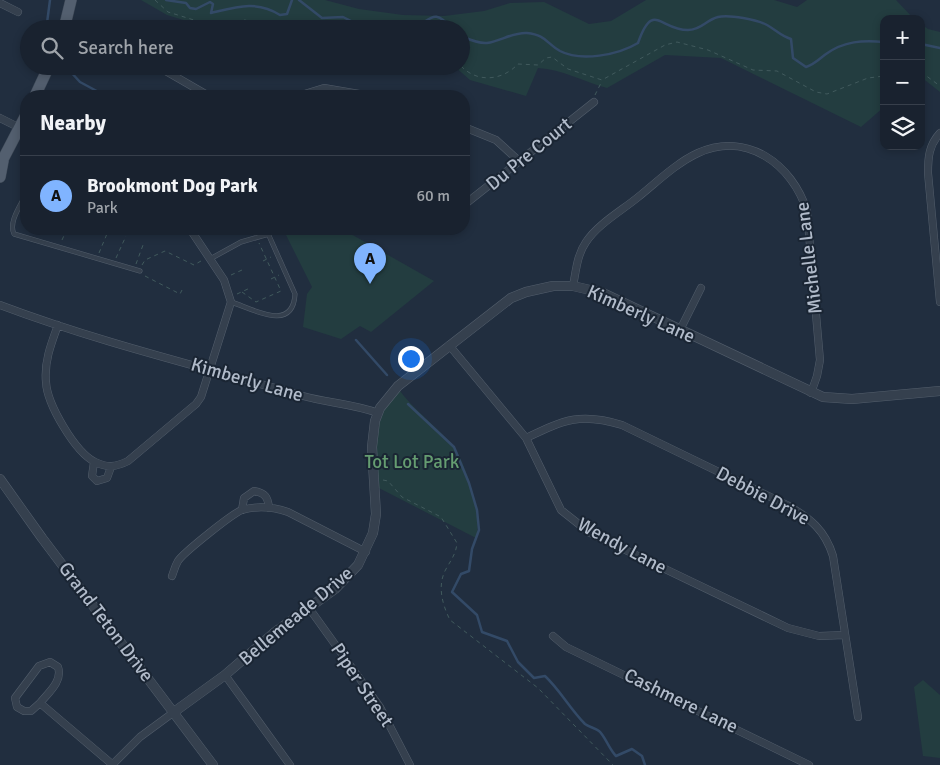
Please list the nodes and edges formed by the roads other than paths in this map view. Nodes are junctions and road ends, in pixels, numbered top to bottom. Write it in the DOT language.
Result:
graph roads {
  1 [pos="71,0"];
  2 [pos="0,3"];
  3 [pos="18,12"];
  4 [pos="66,20"];
  5 [pos="45,75"];
  6 [pos="173,75"];
  7 [pos="38,90"];
  8 [pos="199,90"];
  9 [pos="318,90"];
  10 [pos="336,90"];
  11 [pos="594,102"];
  12 [pos="0,118"];
  13 [pos="20,128"];
  14 [pos="470,129"];
  15 [pos="940,133"];
  16 [pos="20,134"];
  17 [pos="519,161"];
  18 [pos="1,163"];
  19 [pos="0,177"];
  20 [pos="470,199"];
  21 [pos="20,206"];
  22 [pos="194,235"];
  23 [pos="266,235"];
  24 [pos="269,235"];
  25 [pos="209,258"];
  26 [pos="938,261"];
  27 [pos="140,271"];
  28 [pos="573,286"];
  29 [pos="701,288"];
  30 [pos="231,302"];
  31 [pos="940,302"];
  32 [pos="0,305"];
  33 [pos="58,325"];
  34 [pos="680,330"];
  35 [pos="449,345"];
  36 [pos="211,369"];
  37 [pos="940,392"];
  38 [pos="811,393"];
  39 [pos="378,413"];
  40 [pos="526,438"];
  41 [pos="94,462"];
  42 [pos="112,467"];
  43 [pos="0,479"];
  44 [pos="269,508"];
  45 [pos="242,510"];
  46 [pos="366,552"];
  47 [pos="172,576"];
  48 [pos="308,608"];
  49 [pos="844,635"];
  50 [pos="553,636"];
  51 [pos="225,675"];
  52 [pos="40,703"];
  53 [pos="174,712"];
  54 [pos="858,717"];
  55 [pos="113,765"];
  56 [pos="213,765"];
  57 [pos="290,765"];
  58 [pos="410,765"];
  59 [pos="809,765"];
  1 -- 4 [label="main road"];
  2 -- 3 [label="street"];
  5 -- 7 [label="main road"];
  6 -- 8 [label="street"];
  9 -- 10 [label="street"];
  11 -- 17 [label="street, Du Pre Court"];
  12 -- 13 [label="street"];
  14 -- 17 [label="street"];
  15 -- 26 [label="street"];
  16 -- 18 [label="main road"];
  17 -- 20 [label="street, Du Pre Court"];
  18 -- 19 [label="main road"];
  21 -- 27 [label="lane"];
  22 -- 25 [label="street"];
  23 -- 25 [label="lane"];
  24 -- 30 [label="lane"];
  25 -- 30 [label="street"];
  26 -- 31 [label="street"];
  28 -- 34 [label="street, Kimberly Lane"];
  28 -- 35 [label="street, Kimberly Lane"];
  28 -- 38 [label="street, Michelle Lane"];
  29 -- 34 [label="street"];
  30 -- 36 [label="street"];
  32 -- 33 [label="street, Kimberly Lane"];
  33 -- 36 [label="street, Kimberly Lane"];
  33 -- 41 [label="street"];
  34 -- 38 [label="street, Kimberly Lane"];
  35 -- 39 [label="street, Kimberly Lane"];
  35 -- 40 [label="street, Wendy Lane"];
  36 -- 39 [label="street, Kimberly Lane"];
  36 -- 42 [label="street"];
  37 -- 38 [label="street, Kimberly Lane"];
  39 -- 46 [label="street, Bellemeade Drive"];
  40 -- 49 [label="street, Wendy Lane"];
  40 -- 49 [label="street, Debbie Drive"];
  41 -- 42 [label="street"];
  41 -- 42 [label="street"];
  43 -- 53 [label="street, Grand Teton Drive"];
  44 -- 45 [label="street"];
  44 -- 45 [label="street"];
  44 -- 46 [label="street"];
  45 -- 47 [label="street"];
  46 -- 48 [label="street, Bellemeade Drive"];
  48 -- 51 [label="street, Bellemeade Drive"];
  48 -- 58 [label="street, Piper Street"];
  49 -- 54 [label="street, Debbie Drive"];
  50 -- 59 [label="street, Cashmere Lane"];
  51 -- 53 [label="street, Bellemeade Drive"];
  51 -- 57 [label="street"];
  52 -- 52 [label="street"];
  52 -- 55 [label="street"];
  53 -- 55 [label="street, Bellemeade Drive"];
  53 -- 56 [label="street, Grand Teton Drive"];
}
